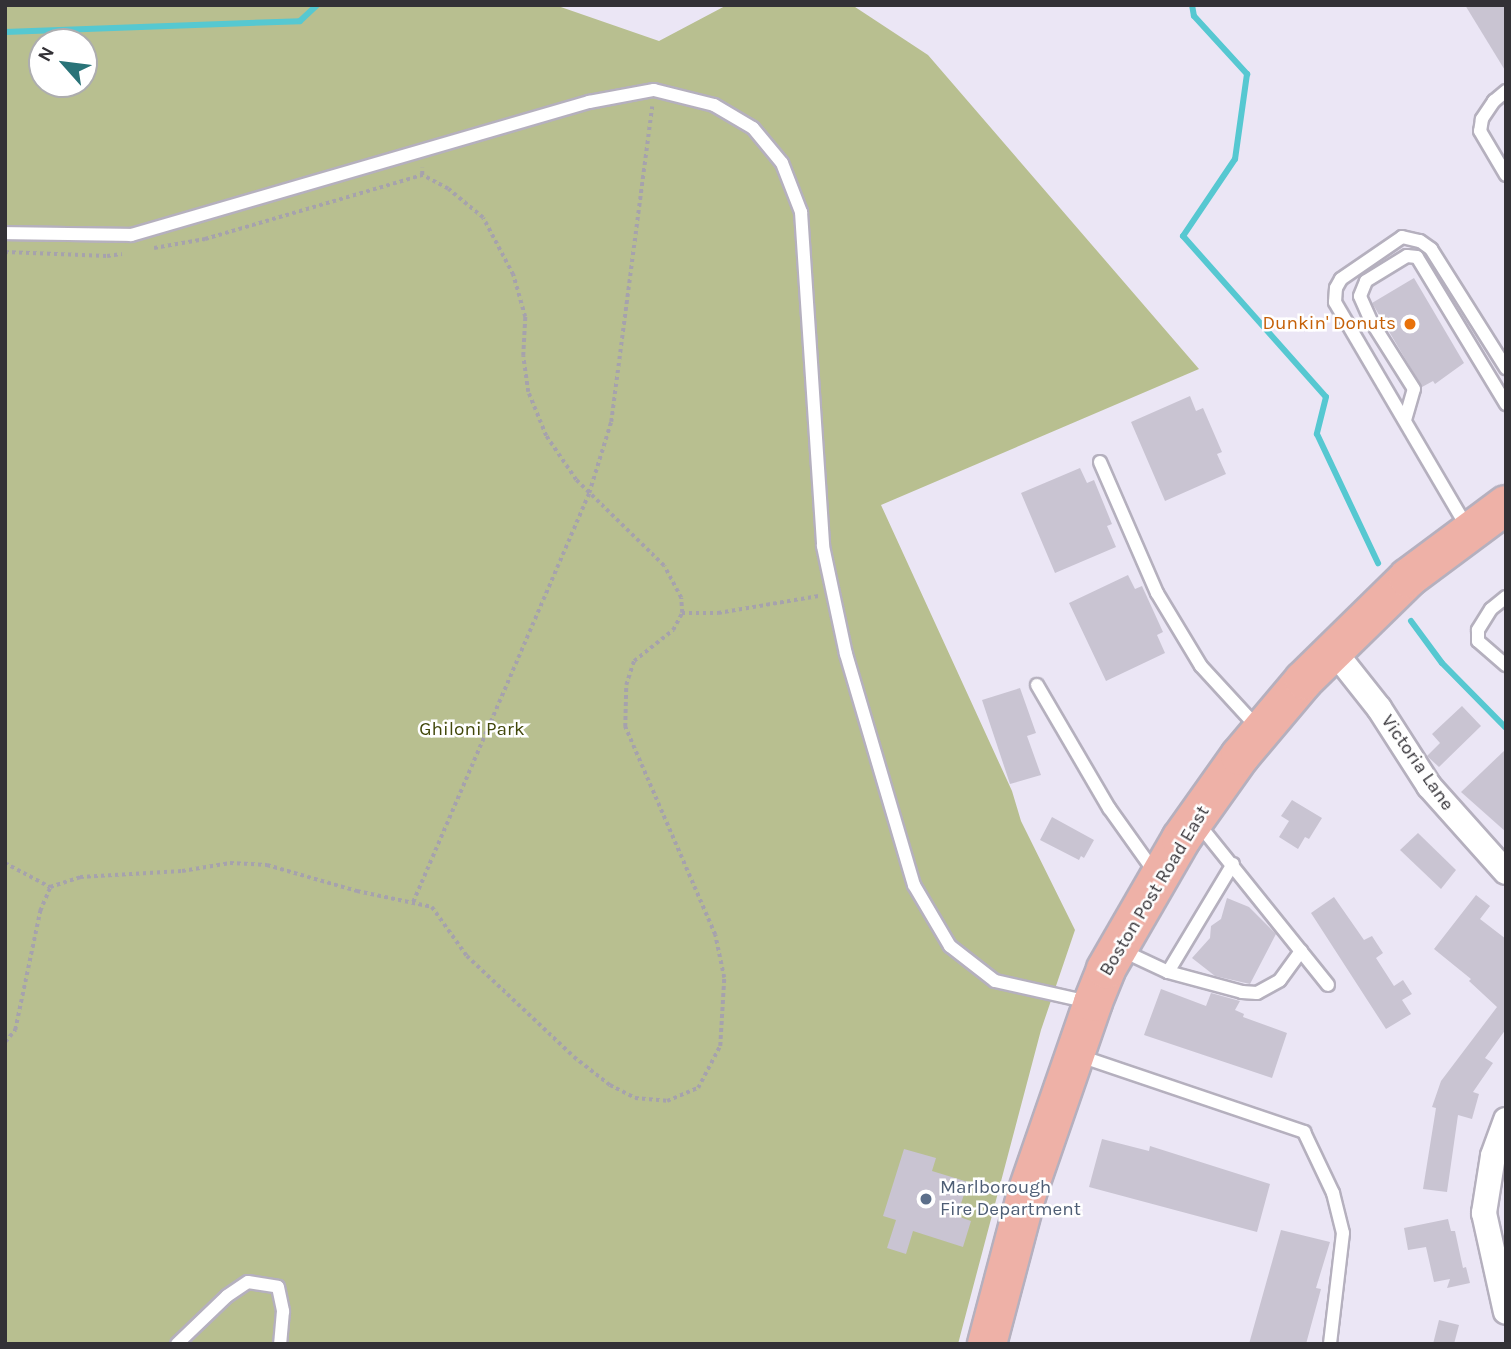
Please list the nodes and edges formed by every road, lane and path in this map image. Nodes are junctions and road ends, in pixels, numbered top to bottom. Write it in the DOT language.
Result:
graph roads {
  1 [pos="654,90"];
  2 [pos="1506,91"];
  3 [pos="423,152"];
  4 [pos="1506,175"];
  5 [pos="5,233"];
  6 [pos="1506,368"];
  7 [pos="1506,404"];
  8 [pos="1405,421"];
  9 [pos="1100,462"];
  10 [pos="589,493"];
  11 [pos="1506,505"];
  12 [pos="1469,530"];
  13 [pos="833,594"];
  14 [pos="1506,597"];
  15 [pos="682,613"];
  16 [pos="1333,650"];
  17 [pos="1504,663"];
  18 [pos="1037,685"];
  19 [pos="1260,730"];
  20 [pos="1195,819"];
  21 [pos="5,863"];
  22 [pos="1233,864"];
  23 [pos="1506,872"];
  24 [pos="1158,877"];
  25 [pos="50,887"];
  26 [pos="412,902"];
  27 [pos="1118,948"];
  28 [pos="1301,950"];
  29 [pos="1168,972"];
  30 [pos="1328,985"];
  31 [pos="1093,1002"];
  32 [pos="5,1042"];
  33 [pos="1073,1054"];
  34 [pos="1506,1120"];
  35 [pos="1506,1312"];
  36 [pos="177,1344"];
  37 [pos="280,1344"];
  38 [pos="987,1344"];
  39 [pos="1329,1344"];
  1 -- 3 [label="lane"];
  1 -- 10 [label="path"];
  1 -- 13 [label="lane"];
  2 -- 4 [label="lane"];
  3 -- 5 [label="lane"];
  3 -- 10 [label="path"];
  6 -- 8 [label="lane"];
  7 -- 8 [label="lane"];
  8 -- 12 [label="lane"];
  9 -- 19 [label="lane"];
  10 -- 15 [label="path"];
  10 -- 26 [label="path"];
  11 -- 12 [label="main road, Boston Post Road East"];
  12 -- 16 [label="main road, Boston Post Road East"];
  13 -- 15 [label="path"];
  13 -- 31 [label="lane"];
  14 -- 17 [label="lane"];
  15 -- 26 [label="path"];
  16 -- 19 [label="main road, Boston Post Road East"];
  16 -- 23 [label="street, Victoria Lane"];
  18 -- 24 [label="lane"];
  19 -- 20 [label="main road, Boston Post Road East"];
  20 -- 22 [label="lane"];
  20 -- 24 [label="main road, Boston Post Road East"];
  21 -- 25 [label="path"];
  22 -- 28 [label="lane"];
  22 -- 29 [label="lane"];
  24 -- 27 [label="main road, Boston Post Road East"];
  25 -- 26 [label="path"];
  25 -- 32 [label="path"];
  27 -- 29 [label="lane"];
  27 -- 31 [label="main road, Boston Post Road East"];
  28 -- 29 [label="lane"];
  28 -- 30 [label="lane"];
  31 -- 33 [label="main road, Boston Post Road East"];
  33 -- 38 [label="main road, Boston Post Road East"];
  33 -- 39 [label="lane"];
  34 -- 35 [label="street"];
  36 -- 37 [label="lane"];
}
